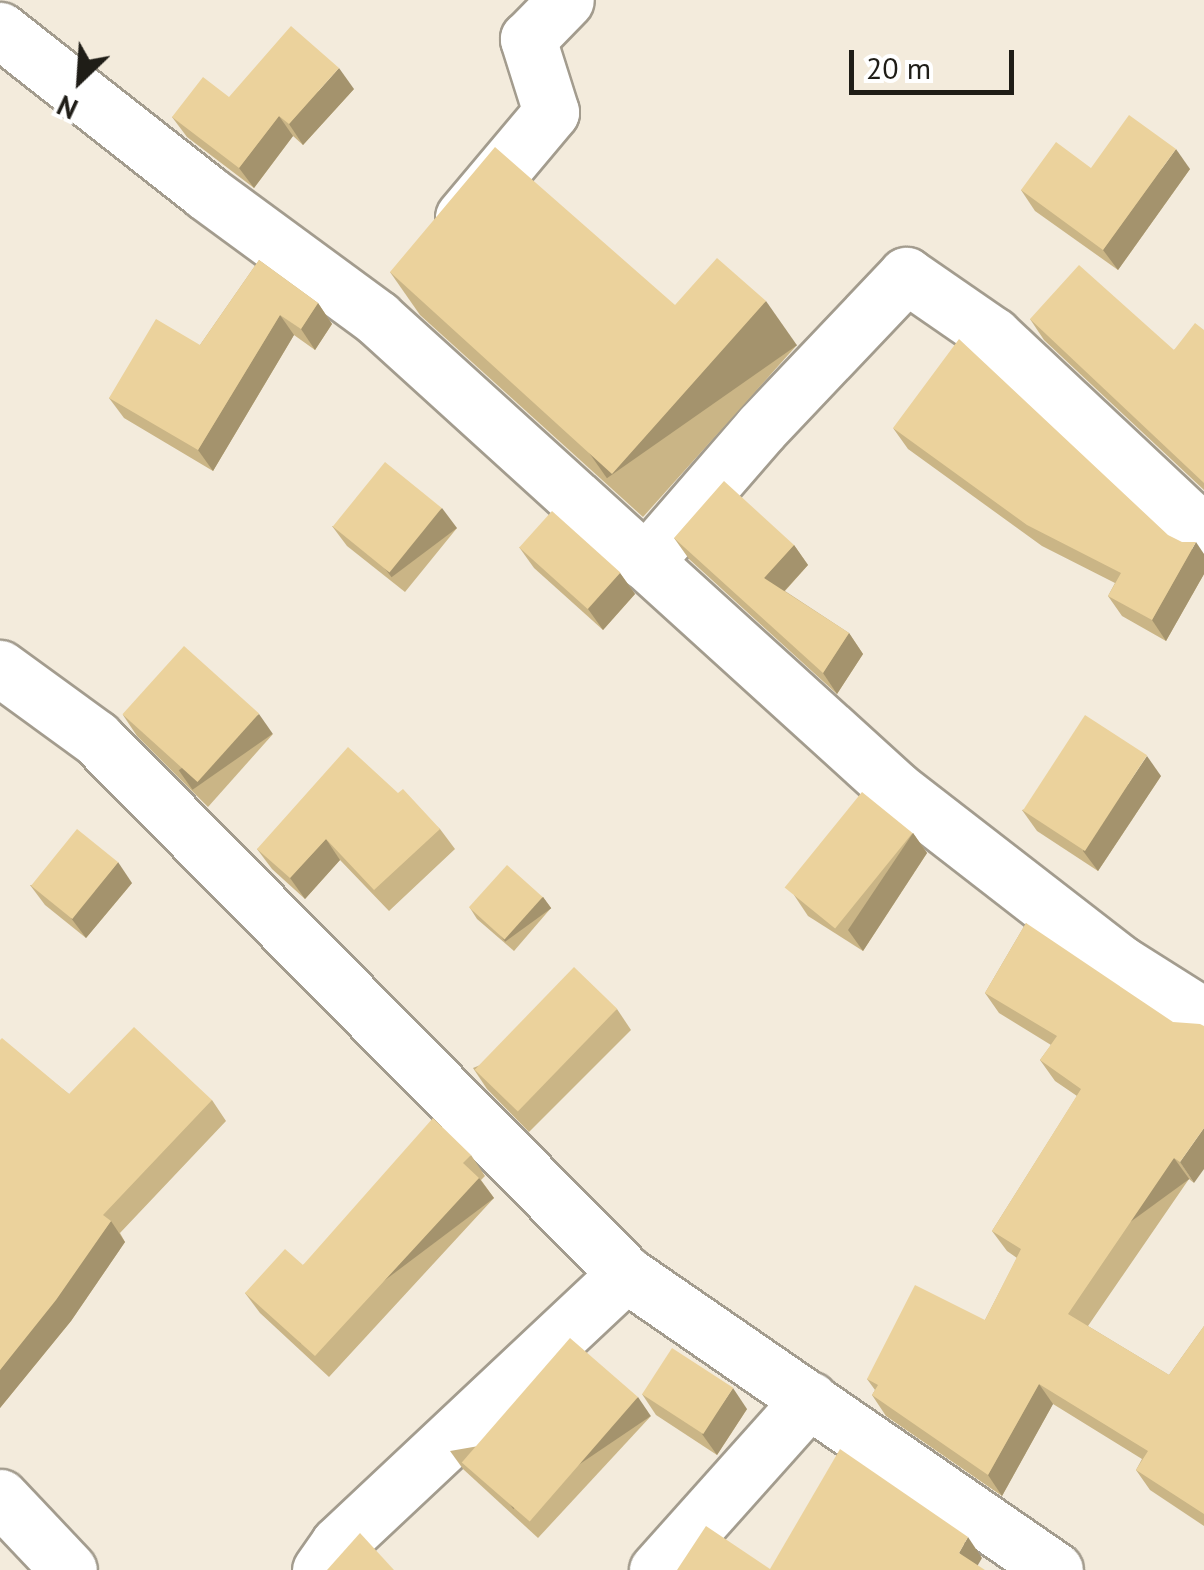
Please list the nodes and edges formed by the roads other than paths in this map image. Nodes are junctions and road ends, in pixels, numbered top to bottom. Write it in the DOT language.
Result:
graph roads {
  1 [pos="566,0"];
  2 [pos="0,30"];
  3 [pos="378,318"];
  4 [pos="1204,533"];
  5 [pos="645,562"];
  6 [pos="0,668"];
  7 [pos="1204,1016"];
  8 [pos="626,1274"];
  9 [pos="810,1399"];
  10 [pos="0,1497"];
  11 [pos="69,1570"];
  12 [pos="320,1570"];
  13 [pos="657,1570"];
  14 [pos="1055,1570"];
  1 -- 3 [label="street"];
  2 -- 3 [label="street"];
  3 -- 5 [label="street"];
  4 -- 5 [label="street"];
  5 -- 7 [label="street"];
  6 -- 8 [label="street"];
  8 -- 9 [label="street"];
  8 -- 12 [label="street"];
  9 -- 13 [label="street"];
  9 -- 14 [label="street"];
  10 -- 11 [label="street"];
}
